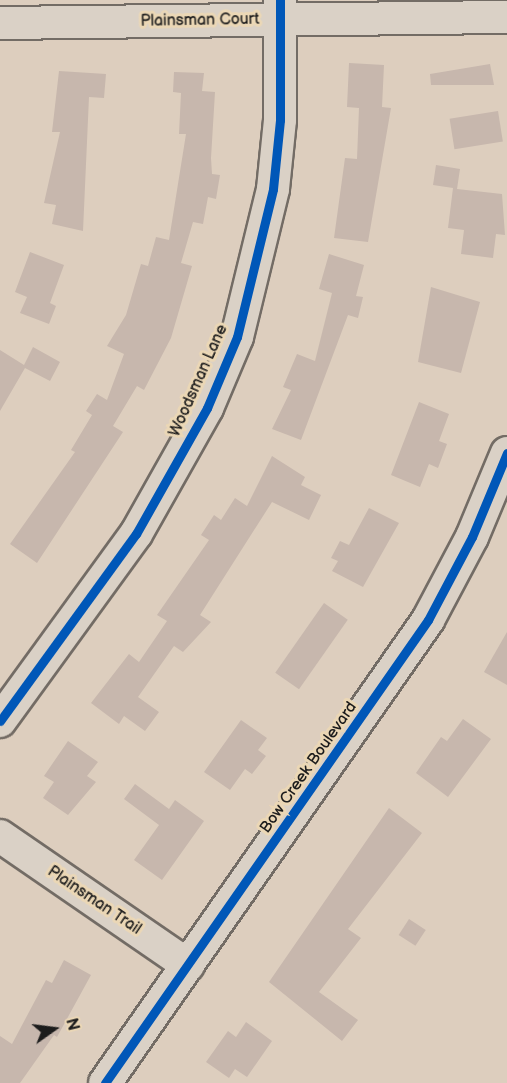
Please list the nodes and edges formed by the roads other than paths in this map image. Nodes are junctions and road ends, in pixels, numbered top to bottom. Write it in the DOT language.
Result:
graph roads {
  1 [pos="280,10"];
  2 [pos="507,17"];
  3 [pos="0,23"];
  4 [pos="507,453"];
  5 [pos="0,721"];
  6 [pos="0,836"];
  7 [pos="188,965"];
  8 [pos="105,1083"];
  1 -- 2 [label="street, Plainsman Court"];
  1 -- 3 [label="street, Plainsman Court"];
  1 -- 5 [label="street, Woodsman Lane"];
  4 -- 7 [label="street, Bow Creek Boulevard"];
  6 -- 7 [label="street, Plainsman Trail"];
  7 -- 8 [label="street, Bow Creek Boulevard"];
}
